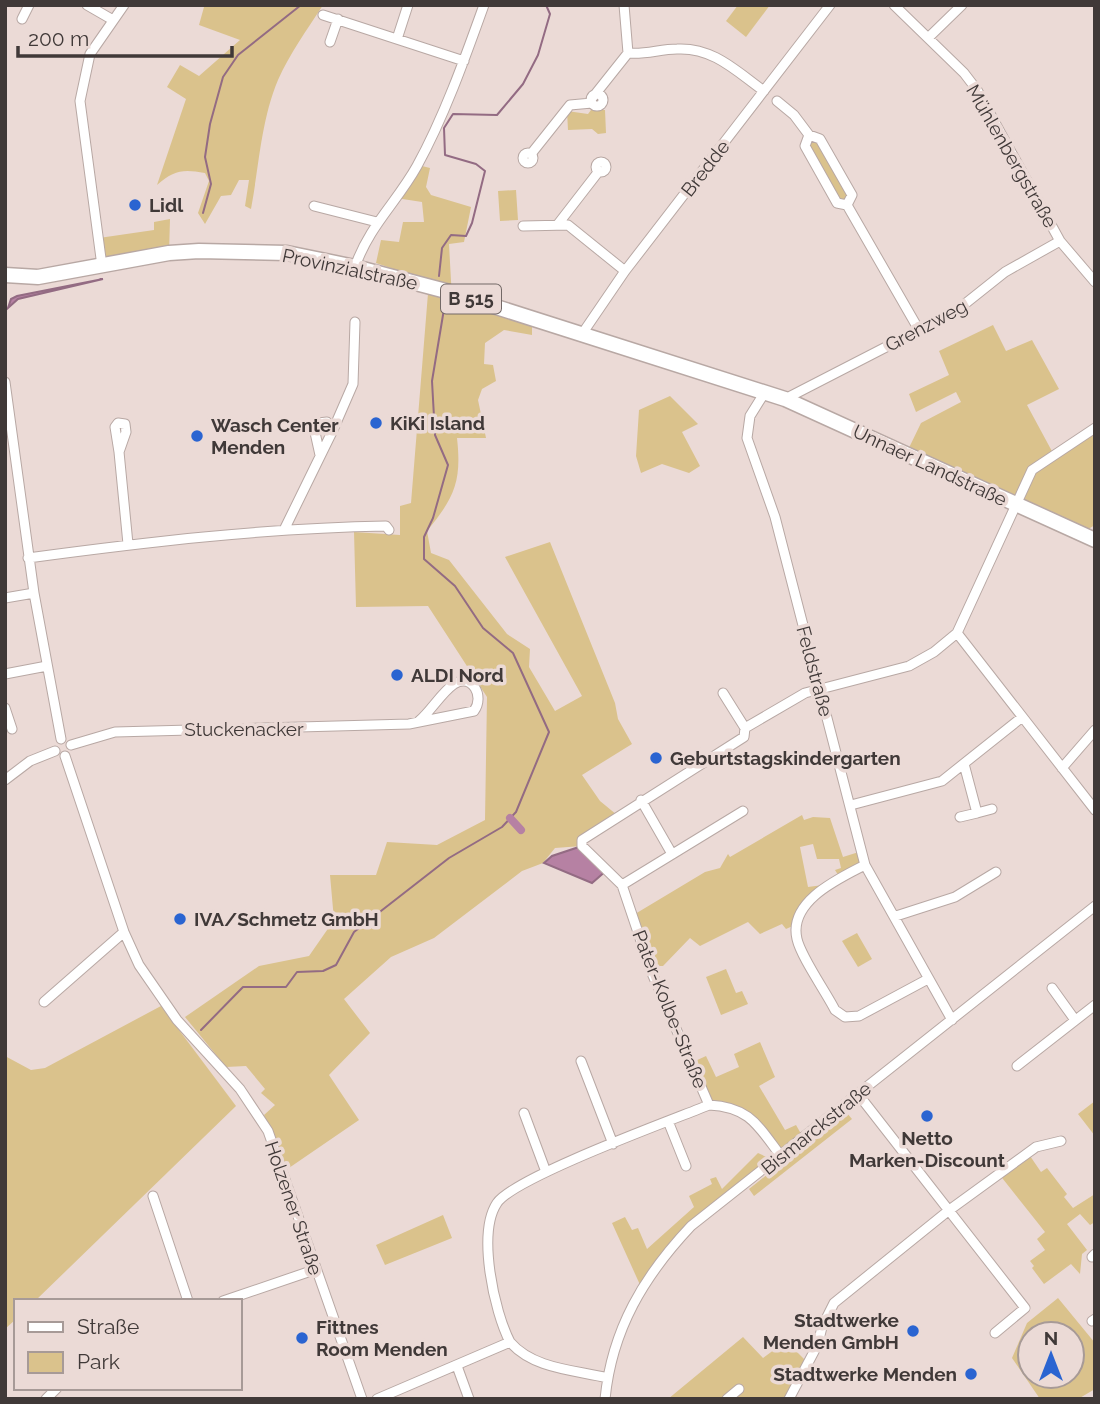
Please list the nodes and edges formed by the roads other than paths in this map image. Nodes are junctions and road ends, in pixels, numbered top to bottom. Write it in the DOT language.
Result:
graph roads {
  1 [pos="29,5"];
  2 [pos="87,5"];
  3 [pos="124,5"];
  4 [pos="408,5"];
  5 [pos="484,5"];
  6 [pos="624,5"];
  7 [pos="830,5"];
  8 [pos="894,5"];
  9 [pos="962,5"];
  10 [pos="323,15"];
  11 [pos="22,19"];
  12 [pos="338,19"];
  13 [pos="113,20"];
  14 [pos="928,38"];
  15 [pos="397,39"];
  16 [pos="330,41"];
  17 [pos="628,53"];
  18 [pos="464,61"];
  19 [pos="764,92"];
  20 [pos="778,101"];
  21 [pos="809,135"];
  22 [pos="531,155"];
  23 [pos="598,171"];
  24 [pos="314,205"];
  25 [pos="847,205"];
  26 [pos="377,222"];
  27 [pos="558,224"];
  28 [pos="523,226"];
  29 [pos="1060,241"];
  30 [pos="102,266"];
  31 [pos="355,267"];
  32 [pos="625,271"];
  33 [pos="5,275"];
  34 [pos="1095,282"];
  35 [pos="355,322"];
  36 [pos="919,330"];
  37 [pos="583,334"];
  38 [pos="5,382"];
  39 [pos="765,392"];
  40 [pos="785,399"];
  41 [pos="1095,428"];
  42 [pos="333,430"];
  43 [pos="118,452"];
  44 [pos="320,455"];
  45 [pos="1016,505"];
  46 [pos="285,528"];
  47 [pos="388,530"];
  48 [pos="1095,540"];
  49 [pos="128,544"];
  50 [pos="28,558"];
  51 [pos="34,593"];
  52 [pos="5,598"];
  53 [pos="957,633"];
  54 [pos="47,666"];
  55 [pos="5,674"];
  56 [pos="819,689"];
  57 [pos="723,693"];
  58 [pos="5,708"];
  59 [pos="1021,718"];
  60 [pos="419,721"];
  61 [pos="745,728"];
  62 [pos="12,729"];
  63 [pos="1095,730"];
  64 [pos="61,739"];
  65 [pos="71,745"];
  66 [pos="55,751"];
  67 [pos="65,756"];
  68 [pos="964,764"];
  69 [pos="1062,768"];
  70 [pos="5,780"];
  71 [pos="641,800"];
  72 [pos="850,805"];
  73 [pos="992,809"];
  74 [pos="1095,810"];
  75 [pos="743,811"];
  76 [pos="977,813"];
  77 [pos="960,817"];
  78 [pos="672,854"];
  79 [pos="865,864"];
  80 [pos="996,872"];
  81 [pos="622,885"];
  82 [pos="1095,906"];
  83 [pos="896,916"];
  84 [pos="124,932"];
  85 [pos="928,979"];
  86 [pos="1052,988"];
  87 [pos="44,1002"];
  88 [pos="1095,1005"];
  89 [pos="952,1020"];
  90 [pos="1075,1020"];
  91 [pos="582,1060"];
  92 [pos="1017,1066"];
  93 [pos="858,1094"];
  94 [pos="709,1105"];
  95 [pos="524,1113"];
  96 [pos="668,1121"];
  97 [pos="1061,1141"];
  98 [pos="612,1144"];
  99 [pos="781,1156"];
  100 [pos="686,1166"];
  101 [pos="547,1172"];
  102 [pos="153,1196"];
  103 [pos="948,1211"];
  104 [pos="314,1270"];
  105 [pos="187,1299"];
  106 [pos="229,1299"];
  107 [pos="995,1333"];
  108 [pos="510,1342"];
  109 [pos="457,1366"];
  110 [pos="608,1378"];
  111 [pos="739,1389"];
  112 [pos="362,1399"];
  113 [pos="377,1399"];
  114 [pos="469,1399"];
  115 [pos="605,1399"];
  116 [pos="727,1399"];
  117 [pos="789,1399"];
  1 -- 11 [label="street"];
  2 -- 13 [label="street"];
  3 -- 13 [label="street"];
  4 -- 15 [label="street"];
  5 -- 18 [label="street"];
  6 -- 17 [label="street"];
  7 -- 19 [label="street, Bredde"];
  8 -- 14 [label="street, Mühlenbergstraße"];
  9 -- 14 [label="street"];
  10 -- 12 [label="street"];
  12 -- 15 [label="street"];
  12 -- 16 [label="street"];
  13 -- 30 [label="street"];
  14 -- 29 [label="street, Mühlenbergstraße"];
  15 -- 18 [label="street"];
  17 -- 19 [label="street"];
  17 -- 22 [label="street"];
  18 -- 26 [label="street"];
  19 -- 32 [label="street, Bredde"];
  20 -- 21 [label="street"];
  21 -- 25 [label="street"];
  21 -- 25 [label="street"];
  23 -- 27 [label="street"];
  24 -- 26 [label="street"];
  25 -- 36 [label="street"];
  26 -- 31 [label="street"];
  27 -- 28 [label="street"];
  27 -- 32 [label="street"];
  29 -- 34 [label="street, Mühlenbergstraße"];
  29 -- 36 [label="street, Grenzweg"];
  30 -- 31 [label="main road, Provinzialstraße / B 515"];
  30 -- 33 [label="main road, Provinzialstraße / B 515"];
  31 -- 37 [label="main road, Provinzialstraße / B 515"];
  32 -- 37 [label="street, Bredde"];
  35 -- 42 [label="street"];
  36 -- 40 [label="street, Grenzweg"];
  37 -- 39 [label="main road, Provinzialstraße / B 515"];
  38 -- 50 [label="street"];
  39 -- 40 [label="main road, Unnaer Landstraße / B 515"];
  39 -- 56 [label="street, Feldstraße"];
  40 -- 45 [label="main road, Unnaer Landstraße / B 515"];
  41 -- 45 [label="street, Pater-Kolbe-Straße"];
  42 -- 44 [label="street"];
  42 -- 44 [label="street"];
  43 -- 49 [label="street"];
  44 -- 46 [label="street"];
  45 -- 48 [label="main road, Unnaer Landstraße / B 515"];
  45 -- 53 [label="street, Pater-Kolbe-Straße"];
  46 -- 47 [label="street"];
  46 -- 49 [label="street"];
  49 -- 50 [label="street"];
  50 -- 51 [label="street"];
  51 -- 52 [label="street"];
  51 -- 54 [label="street"];
  53 -- 56 [label="street, Pater-Kolbe-Straße"];
  53 -- 59 [label="street"];
  54 -- 55 [label="street"];
  54 -- 64 [label="street"];
  56 -- 61 [label="street, Pater-Kolbe-Straße"];
  56 -- 72 [label="street, Feldstraße"];
  57 -- 61 [label="street"];
  58 -- 62 [label="street"];
  59 -- 68 [label="street"];
  59 -- 69 [label="street"];
  60 -- 60 [label="street, Stuckenacker"];
  60 -- 65 [label="street, Stuckenacker"];
  61 -- 71 [label="street, Pater-Kolbe-Straße"];
  63 -- 69 [label="street"];
  64 -- 65 [label="street"];
  64 -- 66 [label="street"];
  65 -- 67 [label="street"];
  66 -- 67 [label="street"];
  66 -- 70 [label="street"];
  67 -- 84 [label="street, Holzener Straße"];
  68 -- 72 [label="street"];
  68 -- 76 [label="street"];
  69 -- 74 [label="street"];
  71 -- 78 [label="street"];
  71 -- 81 [label="street, Pater-Kolbe-Straße"];
  72 -- 79 [label="street, Feldstraße"];
  73 -- 76 [label="street"];
  75 -- 78 [label="street"];
  76 -- 77 [label="street"];
  78 -- 81 [label="street"];
  79 -- 83 [label="street, Feldstraße"];
  79 -- 85 [label="street"];
  80 -- 83 [label="street"];
  81 -- 94 [label="street, Pater-Kolbe-Straße"];
  82 -- 89 [label="street, Bismarckstraße"];
  83 -- 85 [label="street, Feldstraße"];
  84 -- 87 [label="street"];
  84 -- 104 [label="street, Holzener Straße"];
  85 -- 89 [label="street, Feldstraße"];
  86 -- 90 [label="street"];
  88 -- 90 [label="street"];
  89 -- 93 [label="street, Bismarckstraße"];
  90 -- 92 [label="street"];
  91 -- 98 [label="street"];
  93 -- 99 [label="street, Bismarckstraße"];
  93 -- 103 [label="street"];
  94 -- 96 [label="street"];
  94 -- 99 [label="street"];
  95 -- 101 [label="street"];
  96 -- 98 [label="street"];
  96 -- 100 [label="street"];
  97 -- 103 [label="street"];
  98 -- 101 [label="street"];
  99 -- 110 [label="street, Bismarckstraße"];
  101 -- 108 [label="street"];
  102 -- 105 [label="street"];
  103 -- 107 [label="street"];
  103 -- 117 [label="street"];
  104 -- 106 [label="street"];
  104 -- 112 [label="street, Holzener Straße"];
  108 -- 109 [label="street"];
  108 -- 110 [label="street"];
  109 -- 113 [label="street"];
  109 -- 114 [label="street"];
  110 -- 115 [label="street, Bismarckstraße"];
  111 -- 116 [label="street"];
}
